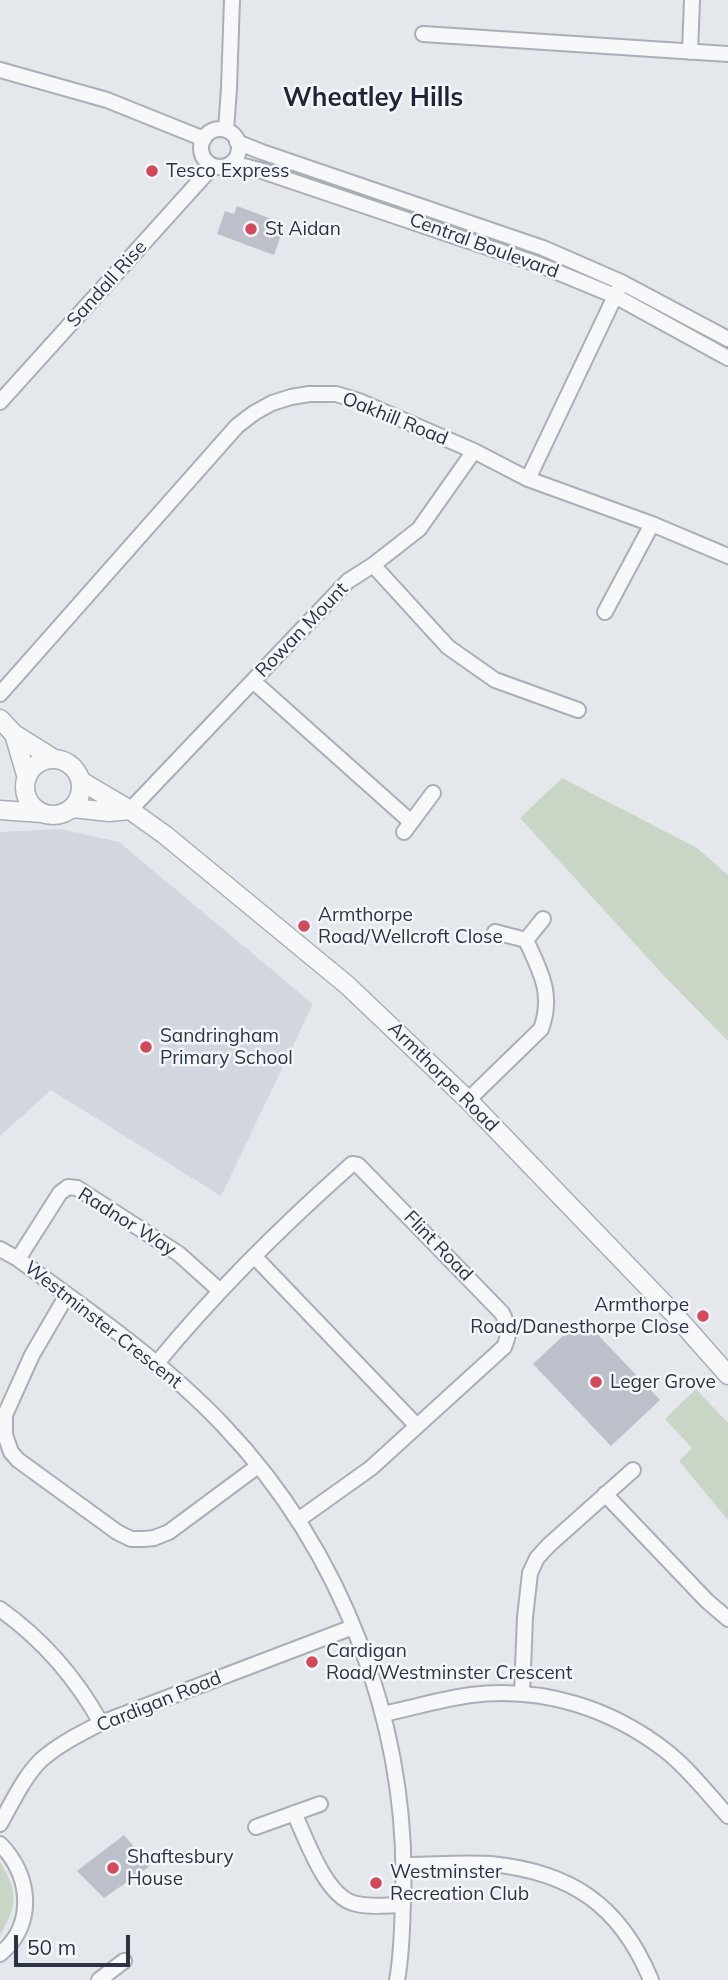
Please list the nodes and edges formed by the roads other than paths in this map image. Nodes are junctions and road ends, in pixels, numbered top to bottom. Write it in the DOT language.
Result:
graph roads {
  1 [pos="232,0"];
  2 [pos="692,0"];
  3 [pos="423,34"];
  4 [pos="690,52"];
  5 [pos="728,54"];
  6 [pos="0,70"];
  7 [pos="226,130"];
  8 [pos="204,139"];
  9 [pos="237,142"];
  10 [pos="220,166"];
  11 [pos="439,213"];
  12 [pos="434,228"];
  13 [pos="621,282"];
  14 [pos="615,296"];
  15 [pos="728,339"];
  16 [pos="728,358"];
  17 [pos="0,402"];
  18 [pos="474,452"];
  19 [pos="528,479"];
  20 [pos="652,524"];
  21 [pos="728,556"];
  22 [pos="373,565"];
  23 [pos="605,612"];
  24 [pos="253,681"];
  25 [pos="0,694"];
  26 [pos="578,710"];
  27 [pos="0,719"];
  28 [pos="14,734"];
  29 [pos="54,759"];
  30 [pos="81,781"];
  31 [pos="26,782"];
  32 [pos="433,793"];
  33 [pos="0,803"];
  34 [pos="73,808"];
  35 [pos="0,810"];
  36 [pos="130,810"];
  37 [pos="42,813"];
  38 [pos="543,919"];
  39 [pos="495,932"];
  40 [pos="526,940"];
  41 [pos="468,1100"];
  42 [pos="0,1249"];
  43 [pos="254,1256"];
  44 [pos="18,1259"];
  45 [pos="219,1290"];
  46 [pos="67,1295"];
  47 [pos="157,1363"];
  48 [pos="726,1367"];
  49 [pos="417,1426"];
  50 [pos="258,1466"];
  51 [pos="633,1470"];
  52 [pos="605,1494"];
  53 [pos="298,1520"];
  54 [pos="0,1609"];
  55 [pos="728,1619"];
  56 [pos="353,1628"];
  57 [pos="522,1694"];
  58 [pos="383,1714"];
  59 [pos="101,1723"];
  60 [pos="320,1804"];
  61 [pos="294,1813"];
  62 [pos="728,1816"];
  63 [pos="0,1824"];
  64 [pos="256,1827"];
  65 [pos="0,1844"];
  66 [pos="405,1865"];
  67 [pos="403,1905"];
  68 [pos="0,1954"];
  69 [pos="124,1961"];
  70 [pos="99,1980"];
  71 [pos="397,1980"];
  72 [pos="651,1980"];
  1 -- 7 [label="street"];
  2 -- 4 [label="street"];
  3 -- 4 [label="street"];
  4 -- 5 [label="street"];
  6 -- 8 [label="street"];
  7 -- 8 [label="street"];
  7 -- 9 [label="street"];
  8 -- 10 [label="street"];
  9 -- 10 [label="street"];
  9 -- 11 [label="street, Central Boulevard"];
  10 -- 12 [label="street, Central Boulevard"];
  10 -- 17 [label="street, Sandall Rise"];
  11 -- 12 [label="street"];
  11 -- 13 [label="street, Central Boulevard"];
  12 -- 14 [label="street, Central Boulevard"];
  13 -- 14 [label="street"];
  13 -- 15 [label="street, Central Boulevard"];
  14 -- 16 [label="street, Central Boulevard"];
  14 -- 19 [label="street"];
  18 -- 19 [label="street, Oakhill Road"];
  18 -- 22 [label="street, Rowan Mount"];
  18 -- 25 [label="street, Oakhill Road"];
  19 -- 20 [label="street, Oakhill Road"];
  20 -- 21 [label="street, Oakhill Road"];
  20 -- 23 [label="street"];
  22 -- 24 [label="street, Rowan Mount"];
  22 -- 26 [label="street"];
  24 -- 32 [label="street"];
  24 -- 36 [label="street, Rowan Mount"];
  27 -- 28 [label="street"];
  28 -- 29 [label="street"];
  28 -- 31 [label="street"];
  29 -- 30 [label="street"];
  29 -- 31 [label="street"];
  30 -- 34 [label="street"];
  30 -- 36 [label="street, Armthorpe Road"];
  31 -- 33 [label="street"];
  31 -- 37 [label="street"];
  34 -- 36 [label="street"];
  34 -- 37 [label="street"];
  35 -- 37 [label="street"];
  36 -- 41 [label="street, Armthorpe Road"];
  38 -- 40 [label="street"];
  39 -- 40 [label="street"];
  40 -- 41 [label="street"];
  41 -- 48 [label="street, Armthorpe Road"];
  42 -- 44 [label="street, Westminster Crescent"];
  43 -- 45 [label="street, Flint Road"];
  43 -- 49 [label="street"];
  43 -- 49 [label="street, Flint Road"];
  44 -- 45 [label="street, Radnor Way"];
  44 -- 46 [label="street, Westminster Crescent"];
  45 -- 47 [label="street, Flint Road"];
  46 -- 47 [label="street, Westminster Crescent"];
  46 -- 50 [label="street"];
  47 -- 50 [label="street, Westminster Crescent"];
  49 -- 53 [label="street, Flint Road"];
  50 -- 53 [label="street, Westminster Crescent"];
  51 -- 52 [label="street"];
  52 -- 55 [label="street"];
  52 -- 57 [label="street"];
  53 -- 56 [label="street, Westminster Crescent"];
  54 -- 59 [label="street"];
  56 -- 58 [label="street, Westminster Crescent"];
  56 -- 59 [label="street, Cardigan Road"];
  57 -- 58 [label="street"];
  57 -- 62 [label="street"];
  58 -- 66 [label="street, Westminster Crescent"];
  59 -- 63 [label="street, Cardigan Road"];
  60 -- 61 [label="street"];
  61 -- 64 [label="street"];
  61 -- 67 [label="street"];
  65 -- 68 [label="street"];
  66 -- 67 [label="street, Westminster Crescent"];
  66 -- 72 [label="street"];
  67 -- 71 [label="street, Westminster Crescent"];
  69 -- 70 [label="street"];
}
